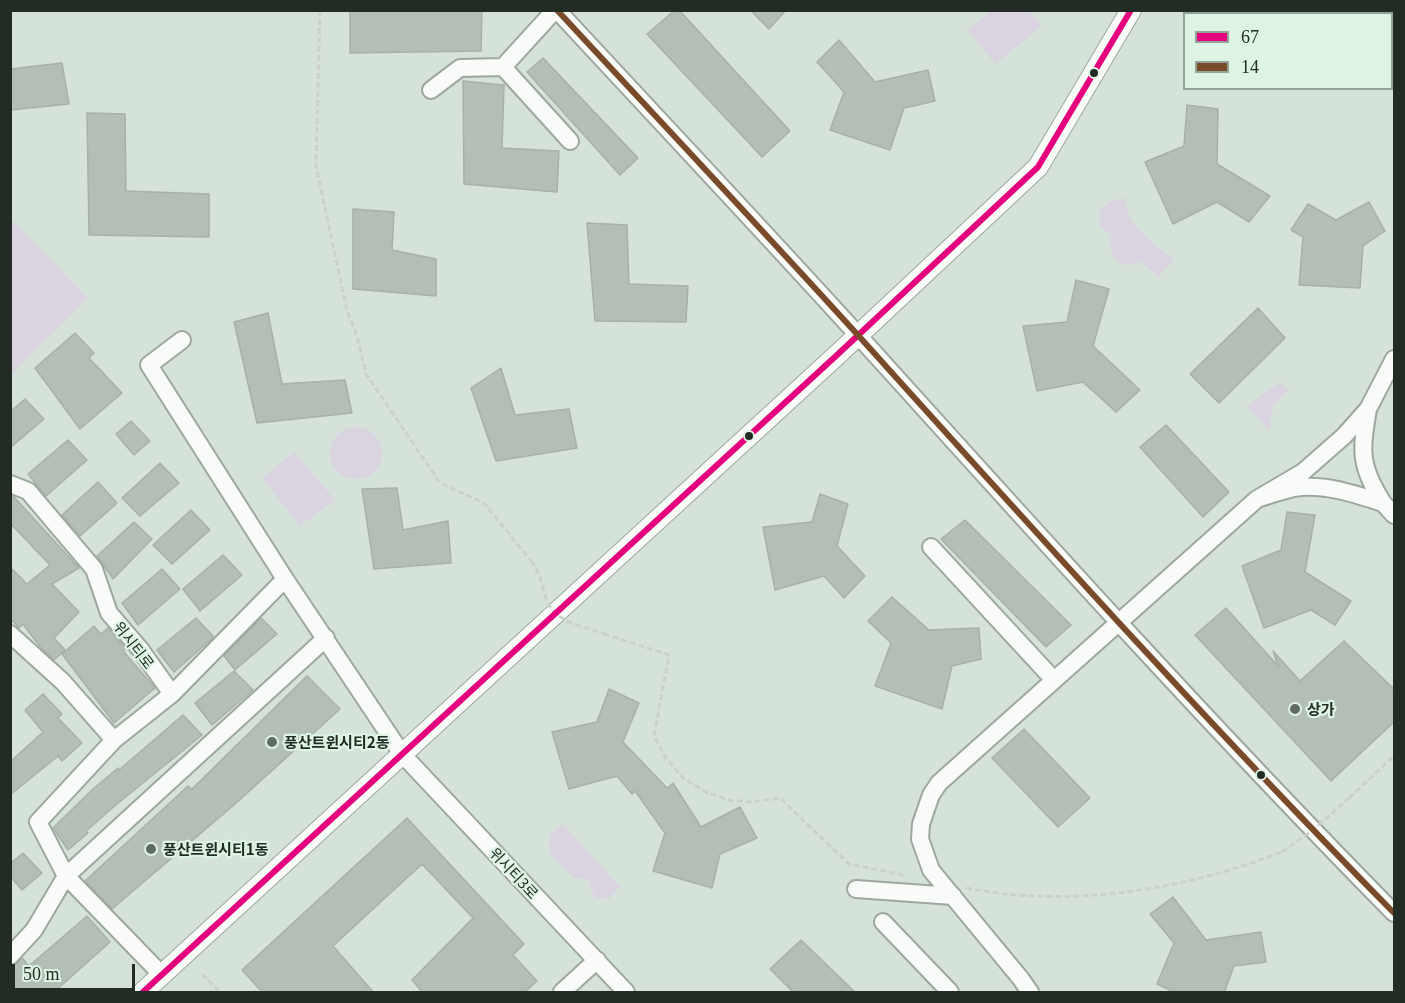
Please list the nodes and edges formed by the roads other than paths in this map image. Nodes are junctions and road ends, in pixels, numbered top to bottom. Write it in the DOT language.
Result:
graph roads {
  1 [pos="556,10"];
  2 [pos="1131,10"];
  3 [pos="503,67"];
  4 [pos="431,90"];
  5 [pos="570,141"];
  6 [pos="858,335"];
  7 [pos="182,340"];
  8 [pos="1395,359"];
  9 [pos="1368,408"];
  10 [pos="10,484"];
  11 [pos="1257,499"];
  12 [pos="1389,509"];
  13 [pos="931,547"];
  14 [pos="285,579"];
  15 [pos="1118,623"];
  16 [pos="10,634"];
  17 [pos="326,638"];
  18 [pos="1054,680"];
  19 [pos="172,694"];
  20 [pos="114,740"];
  21 [pos="402,754"];
  22 [pos="66,876"];
  23 [pos="856,889"];
  24 [pos="953,896"];
  25 [pos="1395,913"];
  26 [pos="884,922"];
  27 [pos="10,956"];
  28 [pos="597,960"];
  29 [pos="162,975"];
  30 [pos="142,993"];
  31 [pos="562,993"];
  32 [pos="627,993"];
  33 [pos="950,993"];
  34 [pos="1030,993"];
  1 -- 3 [label="street"];
  1 -- 6 [label="street"];
  2 -- 6 [label="main road"];
  3 -- 4 [label="street"];
  3 -- 5 [label="street"];
  6 -- 15 [label="street"];
  6 -- 21 [label="main road"];
  7 -- 14 [label="street, 위시티3로"];
  8 -- 9 [label="street"];
  9 -- 11 [label="street"];
  9 -- 12 [label="street"];
  10 -- 19 [label="street, 위시티로"];
  11 -- 12 [label="street"];
  11 -- 15 [label="street"];
  13 -- 18 [label="street"];
  14 -- 17 [label="street, 위시티3로"];
  14 -- 19 [label="street"];
  15 -- 18 [label="street"];
  15 -- 25 [label="street"];
  16 -- 20 [label="street"];
  17 -- 21 [label="street, 위시티3로"];
  17 -- 22 [label="street"];
  18 -- 24 [label="street"];
  19 -- 20 [label="street"];
  20 -- 22 [label="street"];
  21 -- 28 [label="street, 위시티3로"];
  21 -- 29 [label="main road"];
  22 -- 27 [label="street"];
  22 -- 29 [label="street"];
  23 -- 24 [label="street"];
  24 -- 34 [label="street"];
  26 -- 33 [label="street"];
  28 -- 31 [label="street"];
  28 -- 32 [label="street, 위시티3로"];
  29 -- 30 [label="main road"];
}
